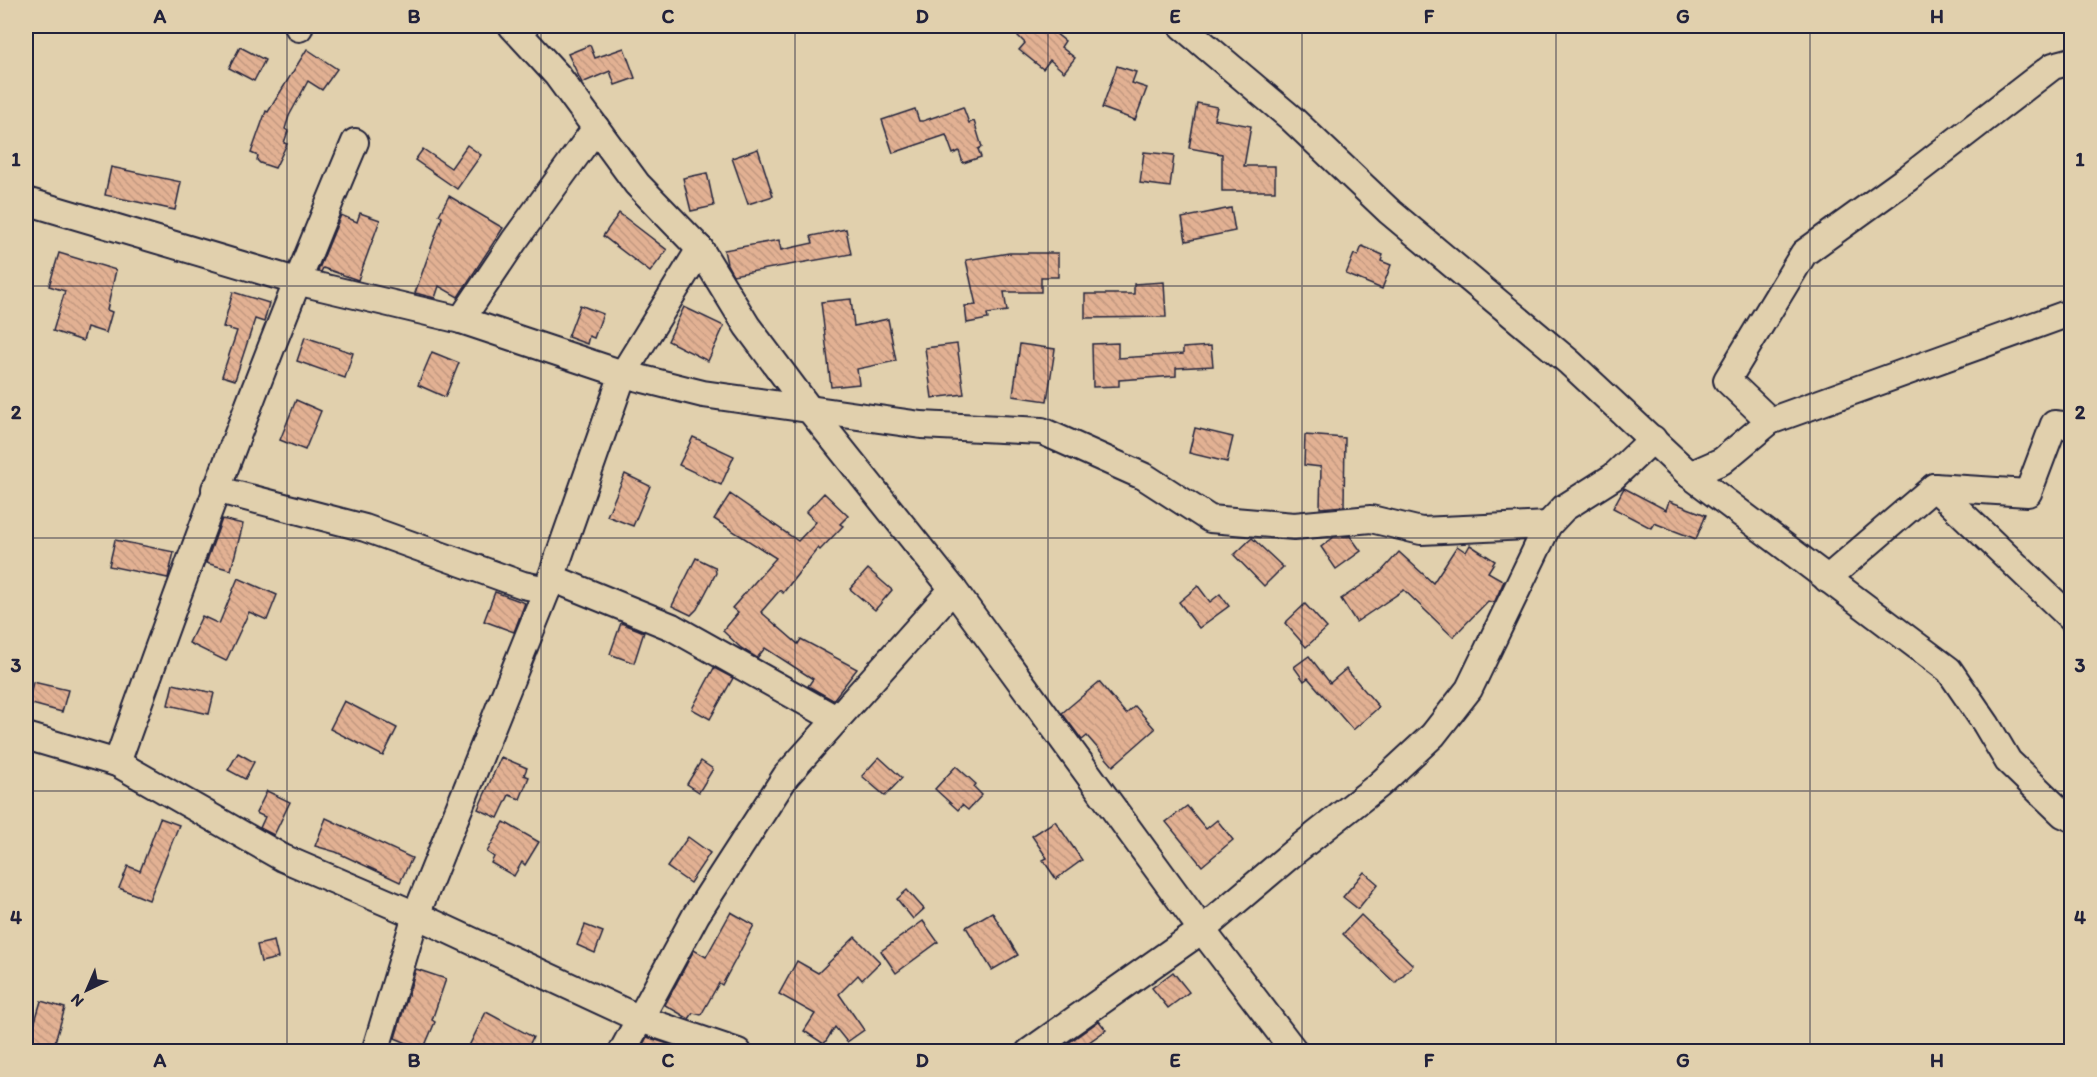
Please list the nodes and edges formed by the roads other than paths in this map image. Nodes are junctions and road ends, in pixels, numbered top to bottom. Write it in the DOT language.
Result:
graph roads {
  1 [pos="512,26"];
  2 [pos="1182,26"];
  3 [pos="2072,61"];
  4 [pos="596,128"];
  5 [pos="355,142"];
  6 [pos="26,201"];
  7 [pos="700,249"];
  8 [pos="296,281"];
  9 [pos="2072,312"];
  10 [pos="461,320"];
  11 [pos="623,374"];
  12 [pos="810,410"];
  13 [pos="1770,421"];
  14 [pos="2066,431"];
  15 [pos="1653,439"];
  16 [pos="1690,475"];
  17 [pos="1934,487"];
  18 [pos="215,489"];
  19 [pos="1548,525"];
  20 [pos="1827,579"];
  21 [pos="549,584"];
  22 [pos="953,589"];
  23 [pos="2072,619"];
  24 [pos="836,719"];
  25 [pos="26,736"];
  26 [pos="117,763"];
  27 [pos="2072,818"];
  28 [pos="416,915"];
  29 [pos="1202,930"];
  30 [pos="640,1019"];
  31 [pos="375,1052"];
  32 [pos="622,1052"];
  33 [pos="738,1052"];
  34 [pos="1029,1052"];
  35 [pos="1295,1052"];
  1 -- 4 [label="street"];
  2 -- 15 [label="street"];
  3 -- 13 [label="street"];
  4 -- 7 [label="street"];
  4 -- 10 [label="street"];
  5 -- 8 [label="street"];
  6 -- 8 [label="street"];
  7 -- 11 [label="street"];
  7 -- 12 [label="street"];
  8 -- 10 [label="street"];
  8 -- 18 [label="street"];
  9 -- 13 [label="street"];
  10 -- 11 [label="street"];
  11 -- 12 [label="street"];
  11 -- 21 [label="street"];
  12 -- 19 [label="street"];
  12 -- 22 [label="street"];
  13 -- 16 [label="street"];
  14 -- 17 [label="street"];
  15 -- 16 [label="street"];
  15 -- 19 [label="street"];
  16 -- 20 [label="street"];
  17 -- 20 [label="street"];
  17 -- 23 [label="street"];
  18 -- 21 [label="street"];
  18 -- 26 [label="street"];
  19 -- 29 [label="street"];
  20 -- 27 [label="street"];
  21 -- 24 [label="street"];
  21 -- 28 [label="street"];
  22 -- 24 [label="street"];
  22 -- 29 [label="street"];
  24 -- 30 [label="street"];
  25 -- 26 [label="street"];
  26 -- 28 [label="street"];
  28 -- 30 [label="street"];
  28 -- 31 [label="street"];
  29 -- 34 [label="street"];
  29 -- 35 [label="street"];
  30 -- 32 [label="street"];
  30 -- 33 [label="street"];
}
